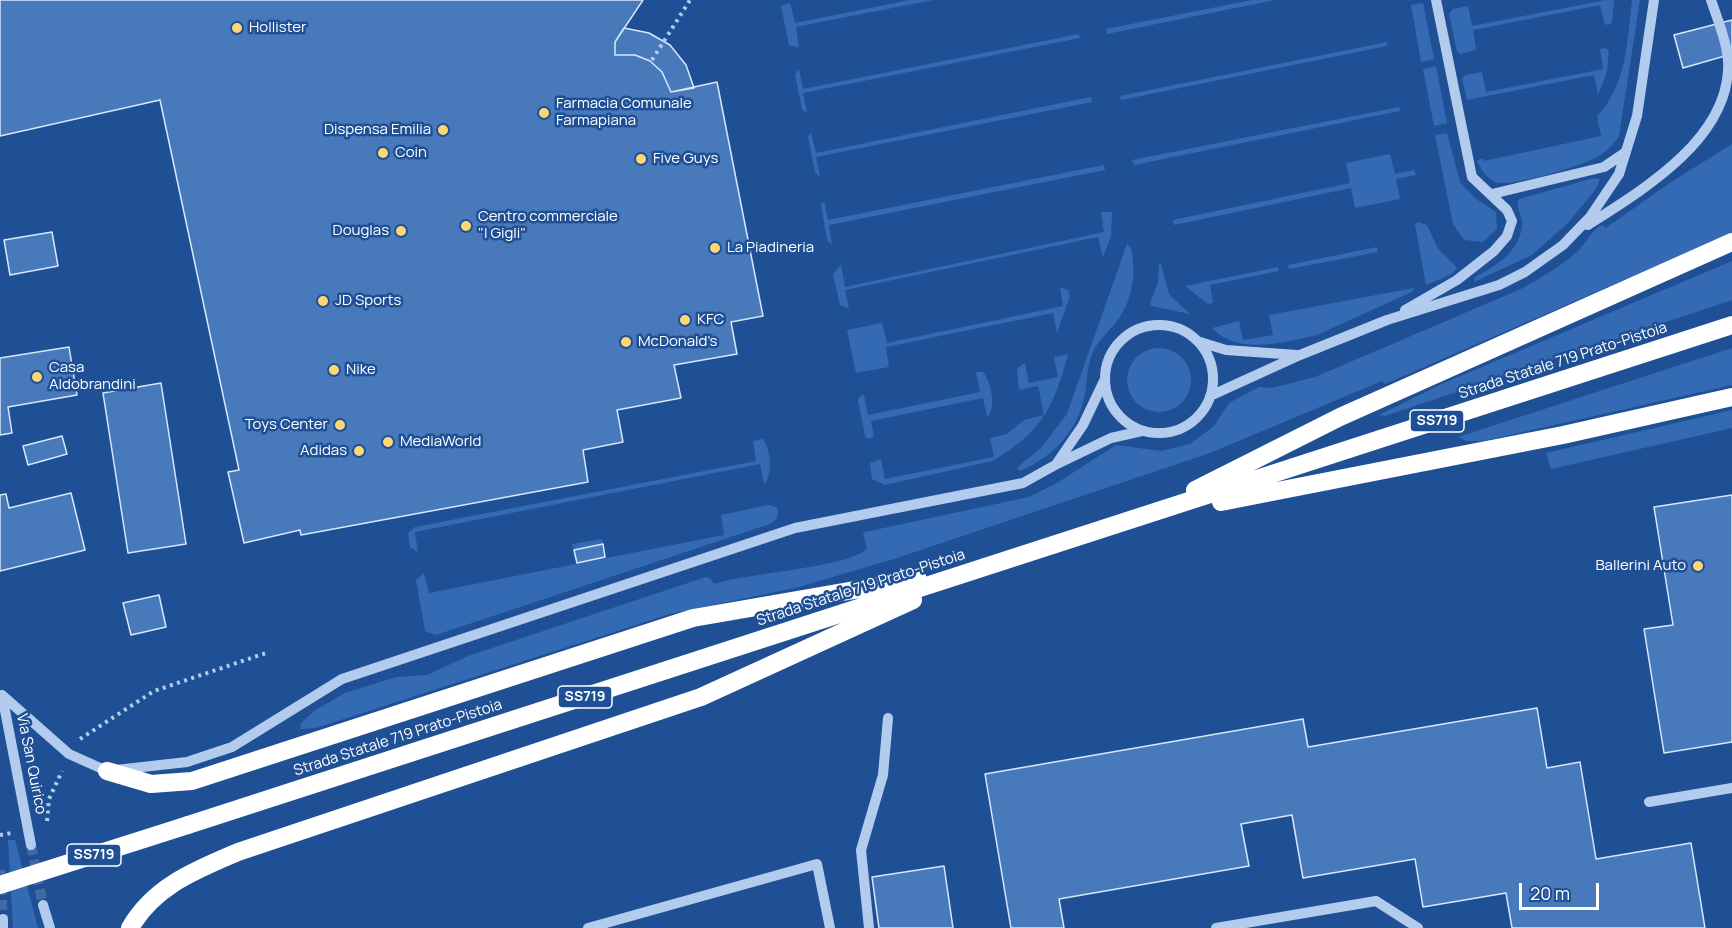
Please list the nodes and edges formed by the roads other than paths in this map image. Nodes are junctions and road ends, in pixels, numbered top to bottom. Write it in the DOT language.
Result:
graph roads {
  1 [pos="1436,0"];
  2 [pos="1654,0"];
  3 [pos="1711,0"];
  4 [pos="1626,152"];
  5 [pos="1492,194"];
  6 [pos="1575,233"];
  7 [pos="1732,242"];
  8 [pos="1387,321"];
  9 [pos="1732,325"];
  10 [pos="1200,342"];
  11 [pos="1300,355"];
  12 [pos="1104,381"];
  13 [pos="1210,396"];
  14 [pos="1732,397"];
  15 [pos="1142,431"];
  16 [pos="1057,464"];
  17 [pos="1142,517"];
  18 [pos="981,568"];
  19 [pos="1,692"];
  20 [pos="888,718"];
  21 [pos="107,771"];
  22 [pos="1732,788"];
  23 [pos="1649,802"];
  24 [pos="31,845"];
  25 [pos="0,885"];
  26 [pos="43,905"];
  27 [pos="50,928"];
  28 [pos="130,928"];
  29 [pos="588,928"];
  30 [pos="830,928"];
  31 [pos="869,928"];
  32 [pos="1216,928"];
  33 [pos="1418,928"];
  1 -- 5 [label="street"];
  2 -- 4 [label="street"];
  3 -- 6 [label="street"];
  4 -- 5 [label="street"];
  4 -- 6 [label="street"];
  5 -- 8 [label="street"];
  6 -- 8 [label="street"];
  7 -- 17 [label="highway"];
  8 -- 11 [label="street"];
  9 -- 17 [label="highway, Strada Statale 719 Prato-Pistoia / SS719"];
  10 -- 11 [label="street"];
  10 -- 12 [label="street"];
  10 -- 13 [label="street"];
  11 -- 13 [label="street"];
  12 -- 15 [label="street"];
  12 -- 16 [label="street"];
  13 -- 15 [label="street"];
  14 -- 17 [label="highway"];
  15 -- 16 [label="street"];
  16 -- 21 [label="street"];
  17 -- 18 [label="highway, Strada Statale 719 Prato-Pistoia / SS719"];
  18 -- 21 [label="highway"];
  18 -- 25 [label="highway, Strada Statale 719 Prato-Pistoia / SS719, bridge"];
  18 -- 28 [label="highway"];
  19 -- 21 [label="street"];
  19 -- 24 [label="street, Via San Quirico"];
  20 -- 31 [label="street"];
  22 -- 23 [label="street"];
  26 -- 27 [label="street"];
  29 -- 30 [label="street"];
  32 -- 33 [label="street"];
}
